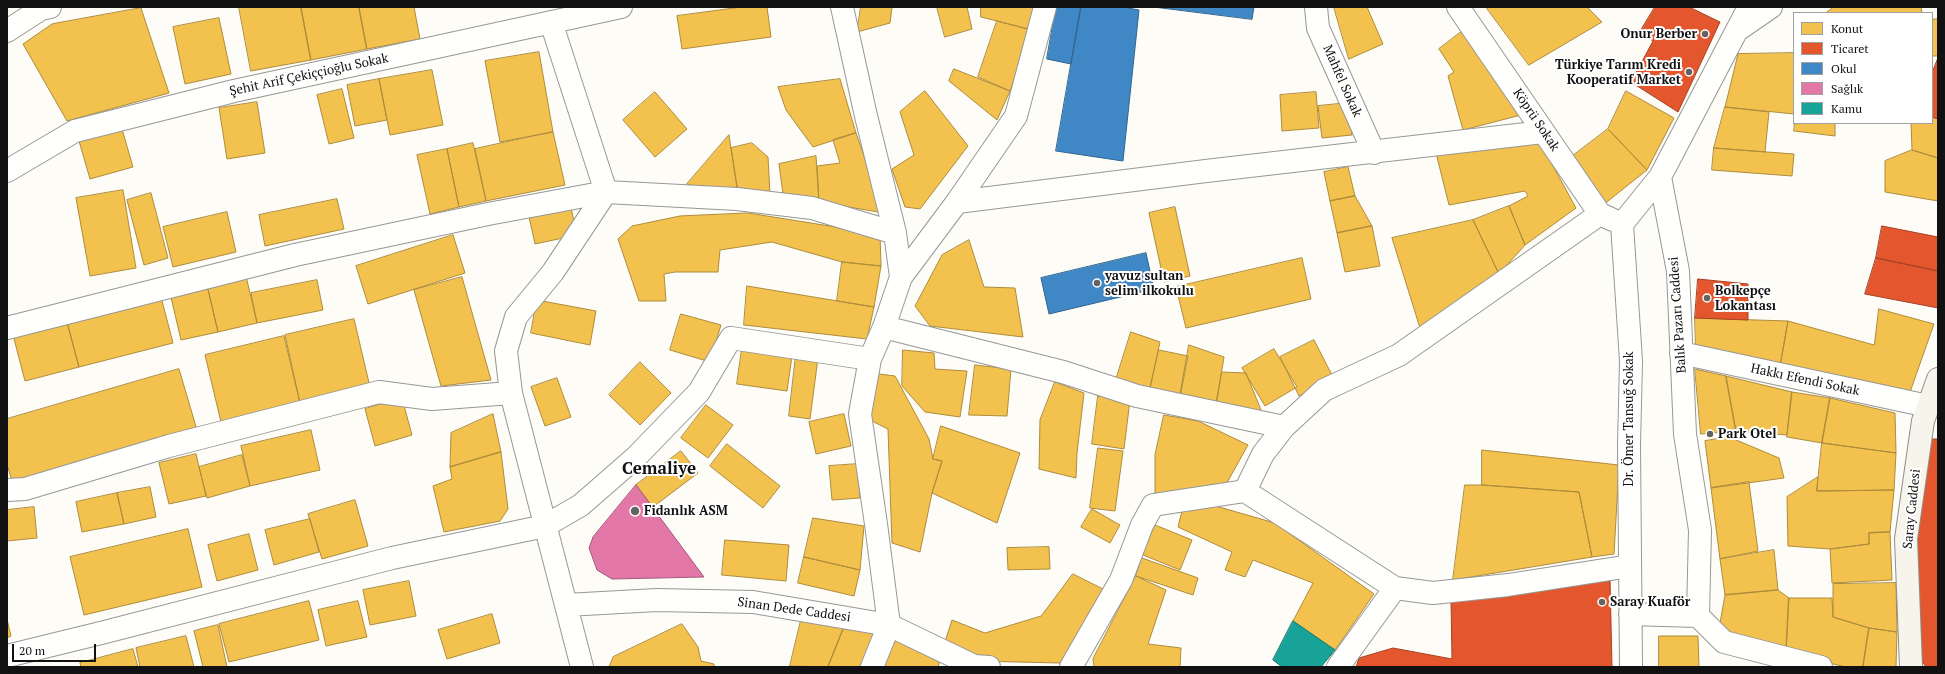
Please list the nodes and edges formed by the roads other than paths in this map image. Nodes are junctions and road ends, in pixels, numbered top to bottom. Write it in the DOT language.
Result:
graph roads {
  1 [pos="50,7"];
  2 [pos="621,7"];
  3 [pos="842,7"];
  4 [pos="1045,7"];
  5 [pos="1316,7"];
  6 [pos="1458,7"];
  7 [pos="1749,7"];
  8 [pos="1771,7"];
  9 [pos="551,22"];
  10 [pos="7,31"];
  11 [pos="1735,32"];
  12 [pos="1544,132"];
  13 [pos="1374,153"];
  14 [pos="7,171"];
  15 [pos="1660,177"];
  16 [pos="606,192"];
  17 [pos="958,202"];
  18 [pos="1600,214"];
  19 [pos="1622,224"];
  20 [pos="895,233"];
  21 [pos="901,277"];
  22 [pos="884,327"];
  23 [pos="7,328"];
  24 [pos="1681,354"];
  25 [pos="870,359"];
  26 [pos="1938,379"];
  27 [pos="511,393"];
  28 [pos="1928,406"];
  29 [pos="1284,427"];
  30 [pos="7,490"];
  31 [pos="1245,491"];
  32 [pos="545,526"];
  33 [pos="1630,566"];
  34 [pos="1395,588"];
  35 [pos="566,606"];
  36 [pos="1630,614"];
  37 [pos="1698,616"];
  38 [pos="889,624"];
  39 [pos="7,656"];
  40 [pos="1773,662"];
  41 [pos="580,666"];
  42 [pos="872,667"];
  43 [pos="989,667"];
  44 [pos="1071,667"];
  45 [pos="1338,667"];
  46 [pos="1631,667"];
  47 [pos="1821,667"];
  48 [pos="1911,667"];
  1 -- 10 [label="street"];
  2 -- 9 [label="street, Şehit Arif Çekiççioğlu Sokak"];
  3 -- 20 [label="street"];
  4 -- 17 [label="street"];
  5 -- 13 [label="street, Mahfel Sokak"];
  6 -- 12 [label="street, Köprü Sokak"];
  7 -- 11 [label="street"];
  8 -- 11 [label="street"];
  9 -- 14 [label="street, Şehit Arif Çekiççioğlu Sokak"];
  9 -- 16 [label="street"];
  11 -- 15 [label="street"];
  12 -- 13 [label="street"];
  12 -- 18 [label="street, Köprü Sokak"];
  13 -- 17 [label="street"];
  15 -- 19 [label="street"];
  15 -- 24 [label="street, Balık Pazarı Caddesi"];
  16 -- 20 [label="street"];
  16 -- 23 [label="street"];
  16 -- 27 [label="street"];
  17 -- 21 [label="street"];
  18 -- 19 [label="street"];
  18 -- 29 [label="street"];
  19 -- 33 [label="street, Dr. Ömer Tansuğ Sokak"];
  20 -- 21 [label="street"];
  21 -- 22 [label="street"];
  22 -- 25 [label="street"];
  22 -- 29 [label="street"];
  24 -- 28 [label="street, Hakkı Efendi Sokak"];
  24 -- 37 [label="street, Balık Pazarı Caddesi"];
  25 -- 32 [label="street"];
  25 -- 38 [label="street"];
  26 -- 28 [label="street, Saray Caddesi"];
  27 -- 30 [label="street"];
  27 -- 32 [label="street"];
  28 -- 48 [label="street, Saray Caddesi"];
  29 -- 31 [label="street"];
  31 -- 34 [label="street"];
  31 -- 44 [label="street"];
  32 -- 35 [label="street"];
  32 -- 39 [label="street"];
  33 -- 34 [label="street"];
  33 -- 36 [label="street, Dr. Ömer Tansuğ Sokak"];
  34 -- 45 [label="street"];
  35 -- 38 [label="street, Sinan Dede Caddesi"];
  35 -- 41 [label="street"];
  36 -- 37 [label="street"];
  36 -- 46 [label="street, Dr. Ömer Tansuğ Sokak"];
  37 -- 40 [label="street"];
  38 -- 42 [label="street"];
  38 -- 43 [label="street, Sinan Dede Caddesi"];
  40 -- 47 [label="street"];
}
